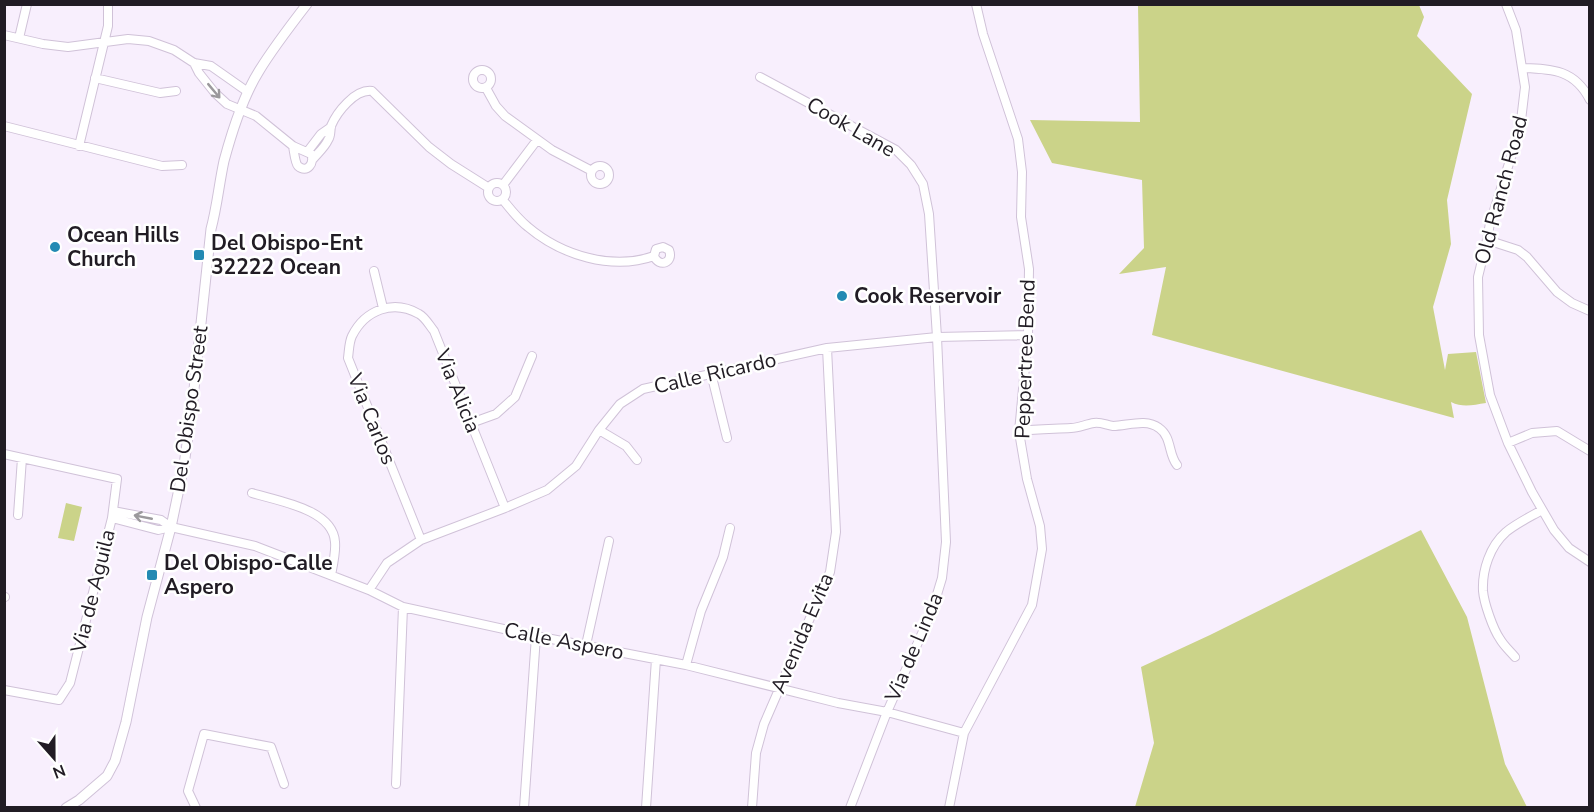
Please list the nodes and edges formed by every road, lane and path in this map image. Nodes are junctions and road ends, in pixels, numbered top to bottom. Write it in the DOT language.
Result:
graph roads {
  1 [pos="27,4"];
  2 [pos="108,4"];
  3 [pos="307,4"];
  4 [pos="976,4"];
  5 [pos="1506,4"];
  6 [pos="4,34"];
  7 [pos="19,38"];
  8 [pos="104,41"];
  9 [pos="194,63"];
  10 [pos="1523,68"];
  11 [pos="760,77"];
  12 [pos="95,78"];
  13 [pos="486,88"];
  14 [pos="176,91"];
  15 [pos="248,92"];
  16 [pos="1590,100"];
  17 [pos="241,111"];
  18 [pos="4,126"];
  19 [pos="331,127"];
  20 [pos="537,140"];
  21 [pos="79,146"];
  22 [pos="293,146"];
  23 [pos="308,151"];
  24 [pos="313,159"];
  25 [pos="182,165"];
  26 [pos="592,171"];
  27 [pos="503,185"];
  28 [pos="489,188"];
  29 [pos="503,200"];
  30 [pos="1487,240"];
  31 [pos="654,256"];
  32 [pos="374,272"];
  33 [pos="382,308"];
  34 [pos="1590,311"];
  35 [pos="1029,335"];
  36 [pos="937,337"];
  37 [pos="827,348"];
  38 [pos="532,356"];
  39 [pos="711,373"];
  40 [pos="471,423"];
  41 [pos="599,430"];
  42 [pos="1020,431"];
  43 [pos="727,438"];
  44 [pos="1508,443"];
  45 [pos="1590,451"];
  46 [pos="4,454"];
  47 [pos="22,458"];
  48 [pos="637,460"];
  49 [pos="1177,465"];
  50 [pos="252,493"];
  51 [pos="505,508"];
  52 [pos="1542,510"];
  53 [pos="112,514"];
  54 [pos="18,515"];
  55 [pos="171,527"];
  56 [pos="730,528"];
  57 [pos="421,540"];
  58 [pos="609,541"];
  59 [pos="1590,562"];
  60 [pos="331,575"];
  61 [pos="369,590"];
  62 [pos="403,607"];
  63 [pos="536,636"];
  64 [pos="586,645"];
  65 [pos="1515,657"];
  66 [pos="656,659"];
  67 [pos="686,666"];
  68 [pos="778,689"];
  69 [pos="4,690"];
  70 [pos="887,712"];
  71 [pos="964,733"];
  72 [pos="284,784"];
  73 [pos="396,784"];
  74 [pos="82,804"];
  75 [pos="66,807"];
  76 [pos="196,807"];
  77 [pos="524,807"];
  78 [pos="646,807"];
  79 [pos="752,807"];
  80 [pos="850,807"];
  81 [pos="948,807"];
  1 -- 7 [label="street"];
  2 -- 8 [label="street"];
  3 -- 15 [label="main road, Del Obispo Street"];
  4 -- 35 [label="street, Peppertree Bend"];
  5 -- 10 [label="street, Old Ranch Road"];
  6 -- 7 [label="street"];
  7 -- 8 [label="street"];
  8 -- 9 [label="street"];
  8 -- 12 [label="street"];
  9 -- 15 [label="street"];
  9 -- 17 [label="street, one-way"];
  10 -- 16 [label="street"];
  10 -- 30 [label="street, Old Ranch Road"];
  11 -- 36 [label="street, Cook Lane"];
  12 -- 14 [label="street"];
  12 -- 21 [label="street"];
  13 -- 20 [label="street"];
  15 -- 17 [label="main road, Del Obispo Street"];
  17 -- 22 [label="street"];
  17 -- 55 [label="main road, Del Obispo Street"];
  18 -- 21 [label="street"];
  19 -- 23 [label="street"];
  19 -- 24 [label="street"];
  19 -- 28 [label="street"];
  20 -- 26 [label="street"];
  20 -- 27 [label="street"];
  21 -- 25 [label="street"];
  22 -- 23 [label="street"];
  22 -- 24 [label="street"];
  23 -- 24 [label="street"];
  27 -- 28 [label="street"];
  27 -- 29 [label="street"];
  28 -- 29 [label="street"];
  29 -- 31 [label="street"];
  30 -- 34 [label="street"];
  30 -- 44 [label="street, Old Ranch Road"];
  32 -- 33 [label="street"];
  33 -- 40 [label="street, Via Alicia"];
  33 -- 57 [label="street, Via Carlos"];
  35 -- 36 [label="street, Calle Ricardo"];
  35 -- 42 [label="street, Peppertree Bend"];
  36 -- 37 [label="street, Calle Ricardo"];
  36 -- 70 [label="street, Via de Linda"];
  37 -- 39 [label="street, Calle Ricardo"];
  37 -- 68 [label="street, Avenida Evita"];
  38 -- 40 [label="street"];
  39 -- 41 [label="street, Calle Ricardo"];
  39 -- 43 [label="street"];
  40 -- 51 [label="street, Via Alicia"];
  41 -- 48 [label="street"];
  41 -- 51 [label="street, Calle Ricardo"];
  42 -- 49 [label="street"];
  42 -- 71 [label="street, Peppertree Bend"];
  44 -- 45 [label="street"];
  44 -- 52 [label="street, Old Ranch Road"];
  46 -- 47 [label="street"];
  47 -- 53 [label="street, Via de Aguila"];
  47 -- 54 [label="street"];
  50 -- 60 [label="street"];
  51 -- 57 [label="street, Calle Ricardo"];
  52 -- 59 [label="street, Old Ranch Road"];
  52 -- 65 [label="street"];
  53 -- 55 [label="street, Calle Aspero"];
  53 -- 69 [label="street, Via de Aguila"];
  55 -- 60 [label="street, Calle Aspero"];
  55 -- 74 [label="main road, Del Obispo Street"];
  56 -- 67 [label="street"];
  57 -- 61 [label="street, Calle Ricardo"];
  58 -- 64 [label="street"];
  60 -- 61 [label="street, Calle Aspero"];
  61 -- 62 [label="street, Calle Aspero"];
  62 -- 63 [label="street, Calle Aspero"];
  62 -- 73 [label="street"];
  63 -- 64 [label="street, Calle Aspero"];
  63 -- 77 [label="street"];
  64 -- 66 [label="street, Calle Aspero"];
  66 -- 67 [label="street, Calle Aspero"];
  66 -- 78 [label="street"];
  67 -- 68 [label="street, Calle Aspero"];
  68 -- 70 [label="street, Calle Aspero"];
  68 -- 79 [label="street, Avenida Evita"];
  70 -- 71 [label="street, Calle Aspero"];
  70 -- 80 [label="street, Via de Linda"];
  71 -- 81 [label="street, Peppertree Bend"];
  72 -- 76 [label="street"];
  74 -- 75 [label="main road, Del Obispo Street"];
}
